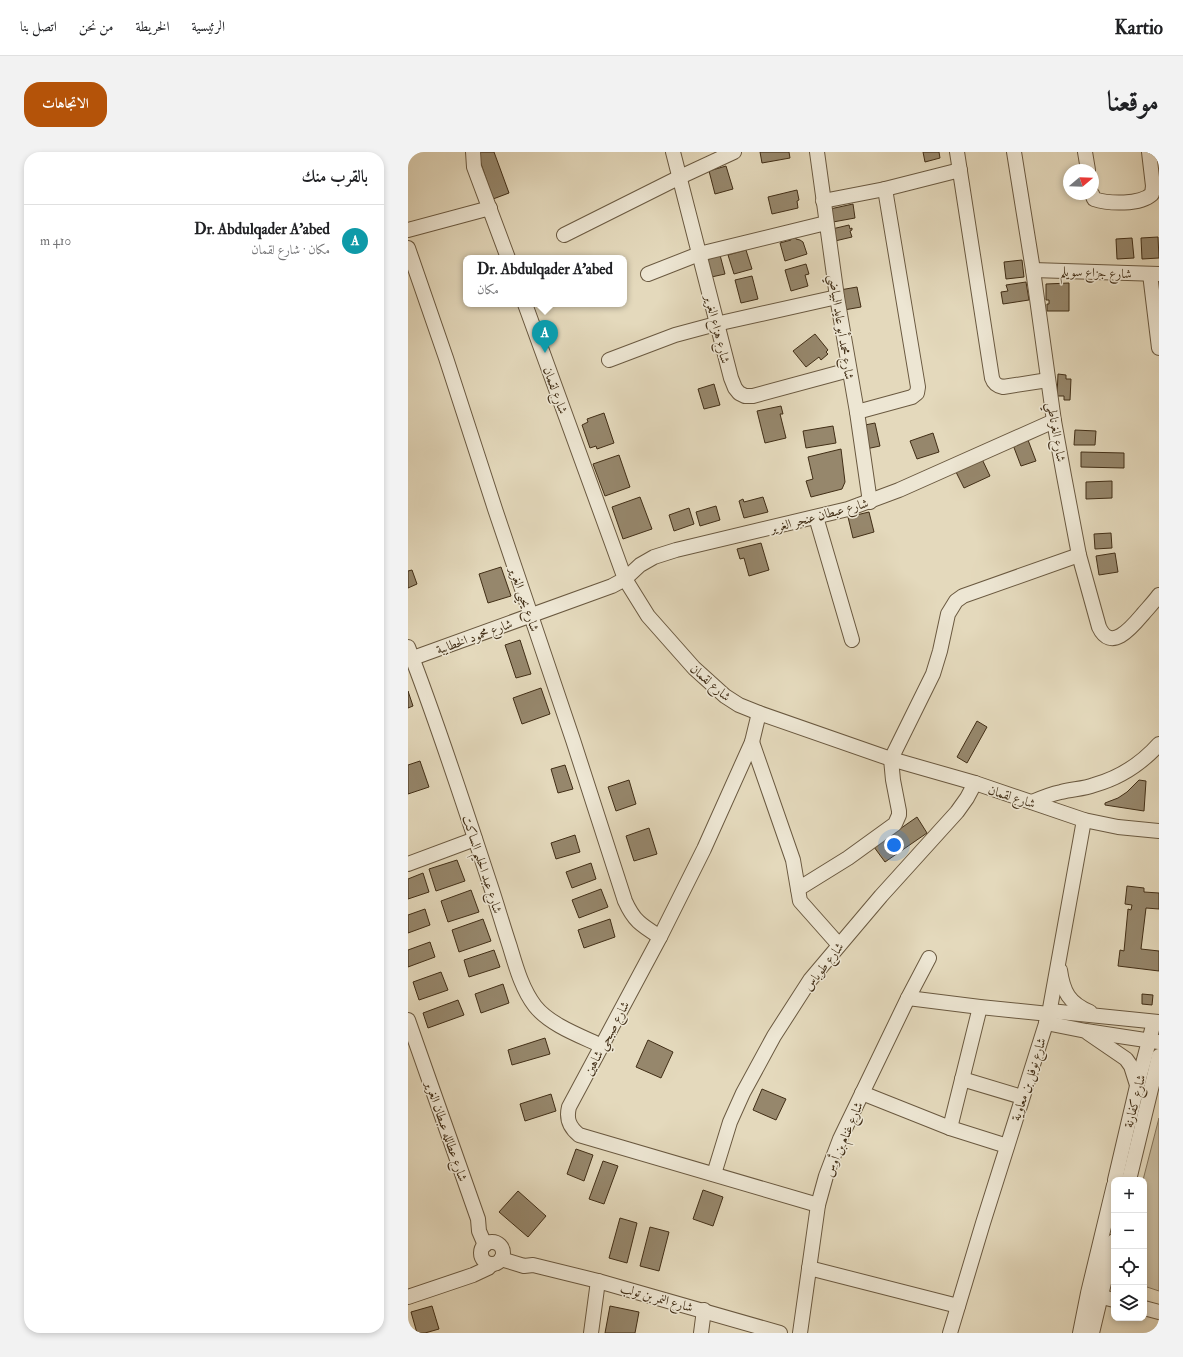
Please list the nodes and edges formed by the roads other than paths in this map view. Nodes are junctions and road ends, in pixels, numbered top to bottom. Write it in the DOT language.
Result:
graph roads {
  1 [pos="463,152"];
  2 [pos="473,152"];
  3 [pos="672,152"];
  4 [pos="734,152"];
  5 [pos="817,152"];
  6 [pos="957,152"];
  7 [pos="1014,152"];
  8 [pos="1086,152"];
  9 [pos="1150,152"];
  10 [pos="1087,164"];
  11 [pos="474,168"];
  12 [pos="960,170"];
  13 [pos="680,176"];
  14 [pos="885,189"];
  15 [pos="1097,200"];
  16 [pos="823,201"];
  17 [pos="490,208"];
  18 [pos="826,223"];
  19 [pos="408,230"];
  20 [pos="564,235"];
  21 [pos="408,248"];
  22 [pos="699,254"];
  23 [pos="507,255"];
  24 [pos="1033,270"];
  25 [pos="648,274"];
  26 [pos="1155,274"];
  27 [pos="837,297"];
  28 [pos="526,307"];
  29 [pos="716,324"];
  30 [pos="1159,348"];
  31 [pos="609,360"];
  32 [pos="849,370"];
  33 [pos="1048,380"];
  34 [pos="857,412"];
  35 [pos="1054,421"];
  36 [pos="870,502"];
  37 [pos="816,517"];
  38 [pos="1079,555"];
  39 [pos="625,579"];
  40 [pos="1159,595"];
  41 [pos="531,616"];
  42 [pos="852,640"];
  43 [pos="410,652"];
  44 [pos="759,713"];
  45 [pos="752,742"];
  46 [pos="1159,744"];
  47 [pos="892,759"];
  48 [pos="974,783"];
  49 [pos="1032,802"];
  50 [pos="1084,820"];
  51 [pos="1159,831"];
  52 [pos="475,839"];
  53 [pos="408,864"];
  54 [pos="798,889"];
  55 [pos="660,937"];
  56 [pos="839,945"];
  57 [pos="929,958"];
  58 [pos="1059,963"];
  59 [pos="908,998"];
  60 [pos="980,1008"];
  61 [pos="1049,1016"];
  62 [pos="1097,1016"];
  63 [pos="1156,1022"];
  64 [pos="408,1023"];
  65 [pos="1086,1031"];
  66 [pos="1154,1041"];
  67 [pos="602,1046"];
  68 [pos="1159,1056"];
  69 [pos="962,1079"];
  70 [pos="1137,1086"];
  71 [pos="1159,1089"];
  72 [pos="862,1093"];
  73 [pos="1022,1097"];
  74 [pos="1146,1111"];
  75 [pos="950,1128"];
  76 [pos="1007,1146"];
  77 [pos="714,1174"];
  78 [pos="1116,1177"];
  79 [pos="1130,1177"];
  80 [pos="1111,1202"];
  81 [pos="818,1205"];
  82 [pos="1111,1249"];
  83 [pos="493,1253"];
  84 [pos="809,1268"];
  85 [pos="598,1281"];
  86 [pos="1094,1295"];
  87 [pos="408,1297"];
  88 [pos="1111,1299"];
  89 [pos="958,1306"];
  90 [pos="1147,1309"];
  91 [pos="704,1310"];
  92 [pos="1159,1312"];
  93 [pos="591,1333"];
  94 [pos="701,1333"];
  95 [pos="780,1333"];
  96 [pos="800,1333"];
  97 [pos="950,1333"];
  98 [pos="1080,1333"];
  99 [pos="1092,1333"];
  1 -- 11 [label="street"];
  2 -- 11 [label="street"];
  3 -- 13 [label="street, شارع هزاع الغرير"];
  4 -- 13 [label="street"];
  5 -- 16 [label="street, شارع محمد أبو عايد البياضي"];
  6 -- 12 [label="street"];
  7 -- 24 [label="street, شارع الغرناطي"];
  8 -- 10 [label="street"];
  9 -- 15 [label="street"];
  11 -- 17 [label="street"];
  12 -- 14 [label="street"];
  12 -- 33 [label="street"];
  13 -- 20 [label="street"];
  13 -- 22 [label="street, شارع هزاع الغرير"];
  14 -- 16 [label="street"];
  14 -- 34 [label="street"];
  16 -- 18 [label="street, شارع محمد أبو عايد البياضي"];
  17 -- 19 [label="street"];
  17 -- 23 [label="street"];
  18 -- 22 [label="street"];
  18 -- 27 [label="street, شارع محمد أبو عايد البياضي"];
  21 -- 41 [label="street, شارع يحيى الغرير"];
  22 -- 25 [label="street"];
  22 -- 29 [label="street, شارع هزاع الغرير"];
  24 -- 26 [label="street, شارع جزاع سويلم"];
  24 -- 33 [label="street, شارع الغرناطي"];
  26 -- 30 [label="street"];
  27 -- 29 [label="street"];
  27 -- 32 [label="street, شارع محمد أبو عايد البياضي"];
  28 -- 39 [label="street, شارع لقمان"];
  29 -- 31 [label="street"];
  29 -- 32 [label="street, شارع هزاع الغرير"];
  32 -- 34 [label="street, شارع محمد أبو عايد البياضي"];
  33 -- 35 [label="street, شارع الغرناطي"];
  34 -- 36 [label="street, شارع محمد أبو عايد البياضي"];
  35 -- 36 [label="street, شارع عبطان عنجر الغرير"];
  35 -- 38 [label="street, شارع الغرناطي"];
  36 -- 37 [label="street, شارع عبطان عنجر الغرير"];
  37 -- 39 [label="street, شارع عبطان عنجر الغرير"];
  37 -- 42 [label="street"];
  38 -- 40 [label="street, شارع الغرناطي"];
  38 -- 47 [label="street"];
  39 -- 41 [label="street, شارع محمود الخطايبة"];
  39 -- 44 [label="street, شارع لقمان"];
  41 -- 43 [label="street, شارع محمود الخطايبة"];
  41 -- 55 [label="street, شارع يحيى الغرير"];
  43 -- 52 [label="street, شارع عبد الحليم الساكت"];
  44 -- 45 [label="street, شارع صبحي شاهين"];
  44 -- 47 [label="street, شارع لقمان"];
  45 -- 54 [label="street"];
  45 -- 55 [label="street, شارع صبحي شاهين"];
  46 -- 49 [label="street"];
  47 -- 48 [label="street, شارع لقمان"];
  47 -- 54 [label="street"];
  48 -- 49 [label="street, شارع لقمان"];
  48 -- 56 [label="street, شارع طوباس"];
  49 -- 50 [label="street, شارع لقمان"];
  50 -- 51 [label="street, شارع لقمان"];
  50 -- 58 [label="street, شارع نوفل بن معاوية"];
  52 -- 53 [label="street"];
  52 -- 67 [label="street, شارع عبد الحليم الساكت"];
  54 -- 56 [label="street"];
  55 -- 67 [label="street, شارع صبحي شاهين"];
  56 -- 77 [label="street, شارع طوباس"];
  57 -- 59 [label="street, شارع غنام بن أوس"];
  58 -- 61 [label="street, شارع نوفل بن معاوية"];
  58 -- 62 [label="street"];
  59 -- 60 [label="street"];
  59 -- 72 [label="street, شارع غنام بن أوس"];
  60 -- 61 [label="street"];
  60 -- 69 [label="street"];
  61 -- 62 [label="street"];
  61 -- 65 [label="street"];
  61 -- 73 [label="street, شارع نوفل بن معاوية"];
  62 -- 63 [label="street"];
  63 -- 66 [label="street, شارع كفارنة"];
  64 -- 83 [label="street, شارع عطالله عبطان الغرير"];
  65 -- 66 [label="street"];
  65 -- 70 [label="street"];
  66 -- 70 [label="street, شارع كفارنة"];
  67 -- 77 [label="street, شارع صبحي شاهين"];
  68 -- 74 [label="street, شارع كفارنة"];
  69 -- 73 [label="street"];
  69 -- 75 [label="street"];
  70 -- 78 [label="street, شارع كفارنة"];
  71 -- 74 [label="street"];
  72 -- 75 [label="street"];
  72 -- 81 [label="street, شارع غنام بن أوس"];
  73 -- 76 [label="street, شارع نوفل بن معاوية"];
  74 -- 79 [label="street, شارع كفارنة"];
  75 -- 76 [label="street"];
  76 -- 89 [label="street, شارع نوفل بن معاوية"];
  77 -- 81 [label="street, شارع صبحي شاهين"];
  80 -- 86 [label="street"];
  81 -- 84 [label="street, شارع غنام بن أوس"];
  82 -- 86 [label="street"];
  83 -- 85 [label="street, شارع النمر بن تولب"];
  83 -- 87 [label="street"];
  84 -- 89 [label="street"];
  84 -- 96 [label="street, شارع غنام بن أوس"];
  85 -- 91 [label="street, شارع النمر بن تولب"];
  85 -- 93 [label="street"];
  86 -- 88 [label="street"];
  86 -- 98 [label="street"];
  86 -- 99 [label="street"];
  89 -- 97 [label="street, شارع نوفل بن معاوية"];
  90 -- 92 [label="street"];
  91 -- 94 [label="street"];
  91 -- 95 [label="street, شارع النمر بن تولب"];
}
